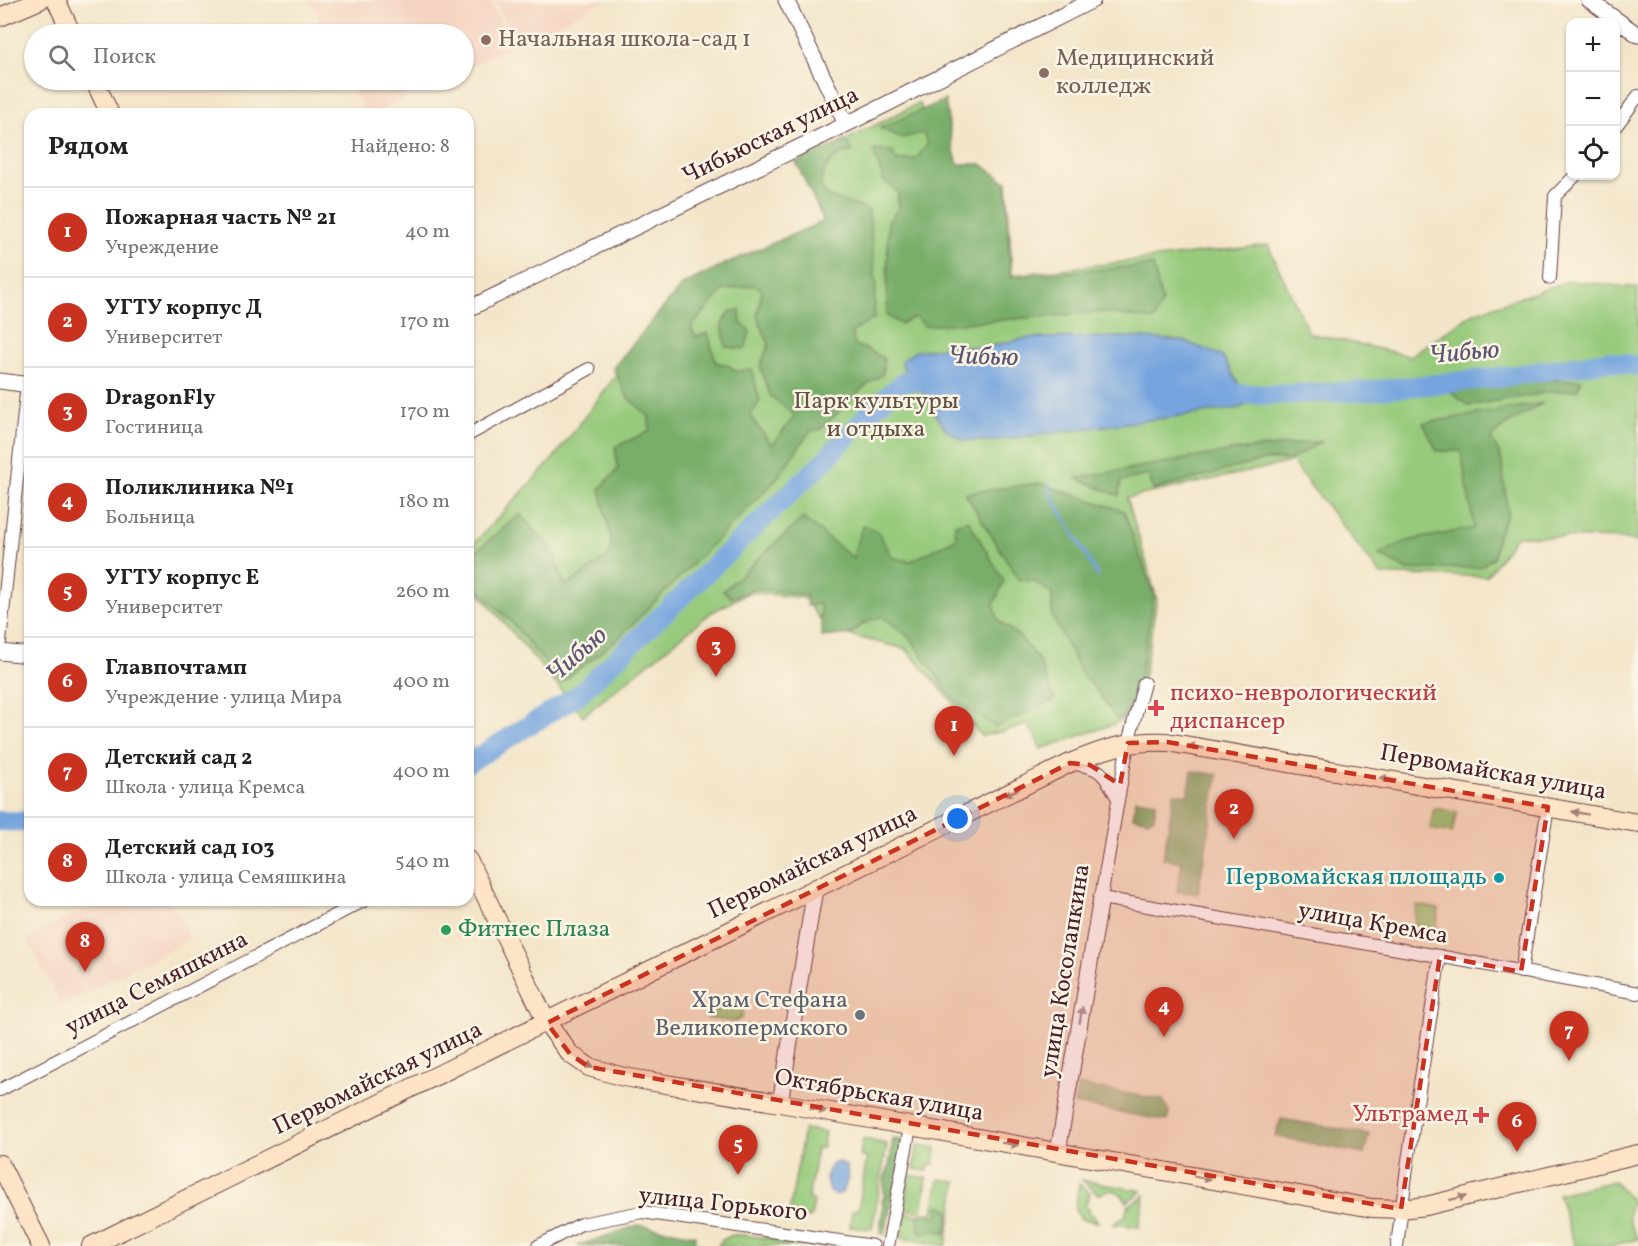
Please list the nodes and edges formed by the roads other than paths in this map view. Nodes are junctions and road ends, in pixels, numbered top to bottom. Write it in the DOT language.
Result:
graph roads {
  1 [pos="40,0"];
  2 [pos="56,0"];
  3 [pos="786,0"];
  4 [pos="1093,0"];
  5 [pos="1589,0"];
  6 [pos="0,17"];
  7 [pos="67,24"];
  8 [pos="1638,35"];
  9 [pos="99,90"];
  10 [pos="1638,96"];
  11 [pos="107,108"];
  12 [pos="1620,121"];
  13 [pos="846,124"];
  14 [pos="1571,180"];
  15 [pos="1550,278"];
  16 [pos="474,306"];
  17 [pos="590,369"];
  18 [pos="0,381"];
  19 [pos="24,384"];
  20 [pos="24,421"];
  21 [pos="474,432"];
  22 [pos="0,642"];
  23 [pos="0,652"];
  24 [pos="24,654"];
  25 [pos="1144,683"];
  26 [pos="1128,743"];
  27 [pos="1070,763"];
  28 [pos="1117,797"];
  29 [pos="1548,807"];
  30 [pos="1638,823"];
  31 [pos="474,872"];
  32 [pos="815,889"];
  33 [pos="1101,898"];
  34 [pos="353,906"];
  35 [pos="1440,956"];
  36 [pos="1521,972"];
  37 [pos="1638,993"];
  38 [pos="547,1023"];
  39 [pos="0,1090"];
  40 [pos="780,1103"];
  41 [pos="910,1127"];
  42 [pos="1058,1152"];
  43 [pos="1638,1154"];
  44 [pos="0,1164"];
  45 [pos="1401,1209"];
  46 [pos="41,1246"];
  47 [pos="92,1246"];
  48 [pos="538,1246"];
  49 [pos="873,1246"];
  50 [pos="888,1246"];
  51 [pos="1397,1246"];
  1 -- 6 [label="main road"];
  2 -- 7 [label="main road"];
  3 -- 13 [label="street"];
  4 -- 13 [label="street, Чибьюская улица"];
  5 -- 8 [label="street"];
  9 -- 11 [label="main road"];
  10 -- 12 [label="street"];
  13 -- 16 [label="street, Чибьюская улица"];
  14 -- 15 [label="street"];
  17 -- 21 [label="street"];
  18 -- 19 [label="street"];
  20 -- 22 [label="street"];
  23 -- 24 [label="street"];
  25 -- 26 [label="street, улица Косолапкина"];
  26 -- 27 [label="main road, Первомайская улица"];
  26 -- 28 [label="street, улица Косолапкина"];
  29 -- 26 [label="main road, Первомайская улица, one-way"];
  27 -- 28 [label="street"];
  27 -- 32 [label="main road, Первомайская улица, one-way"];
  28 -- 33 [label="street, улица Косолапкина"];
  30 -- 29 [label="main road, Первомайская улица, one-way"];
  29 -- 36 [label="street"];
  31 -- 38 [label="main road, Октябрьская улица"];
  32 -- 38 [label="main road, Первомайская улица"];
  32 -- 40 [label="street"];
  33 -- 35 [label="street, улица Кремса"];
  42 -- 33 [label="street, улица Косолапкина, one-way"];
  34 -- 39 [label="street, улица Семяшкина"];
  35 -- 36 [label="street, улица Кремса"];
  35 -- 45 [label="street"];
  36 -- 37 [label="street, улица Кремса"];
  38 -- 40 [label="main road, Октябрьская улица, one-way"];
  38 -- 47 [label="main road, Первомайская улица"];
  40 -- 41 [label="main road, Октябрьская улица, one-way"];
  41 -- 42 [label="main road, Октябрьская улица, one-way"];
  41 -- 50 [label="street"];
  42 -- 45 [label="main road, Октябрьская улица, one-way"];
  45 -- 43 [label="main road, Октябрьская улица, one-way"];
  44 -- 46 [label="main road"];
  45 -- 51 [label="street"];
  48 -- 49 [label="street, улица Горького"];
}
